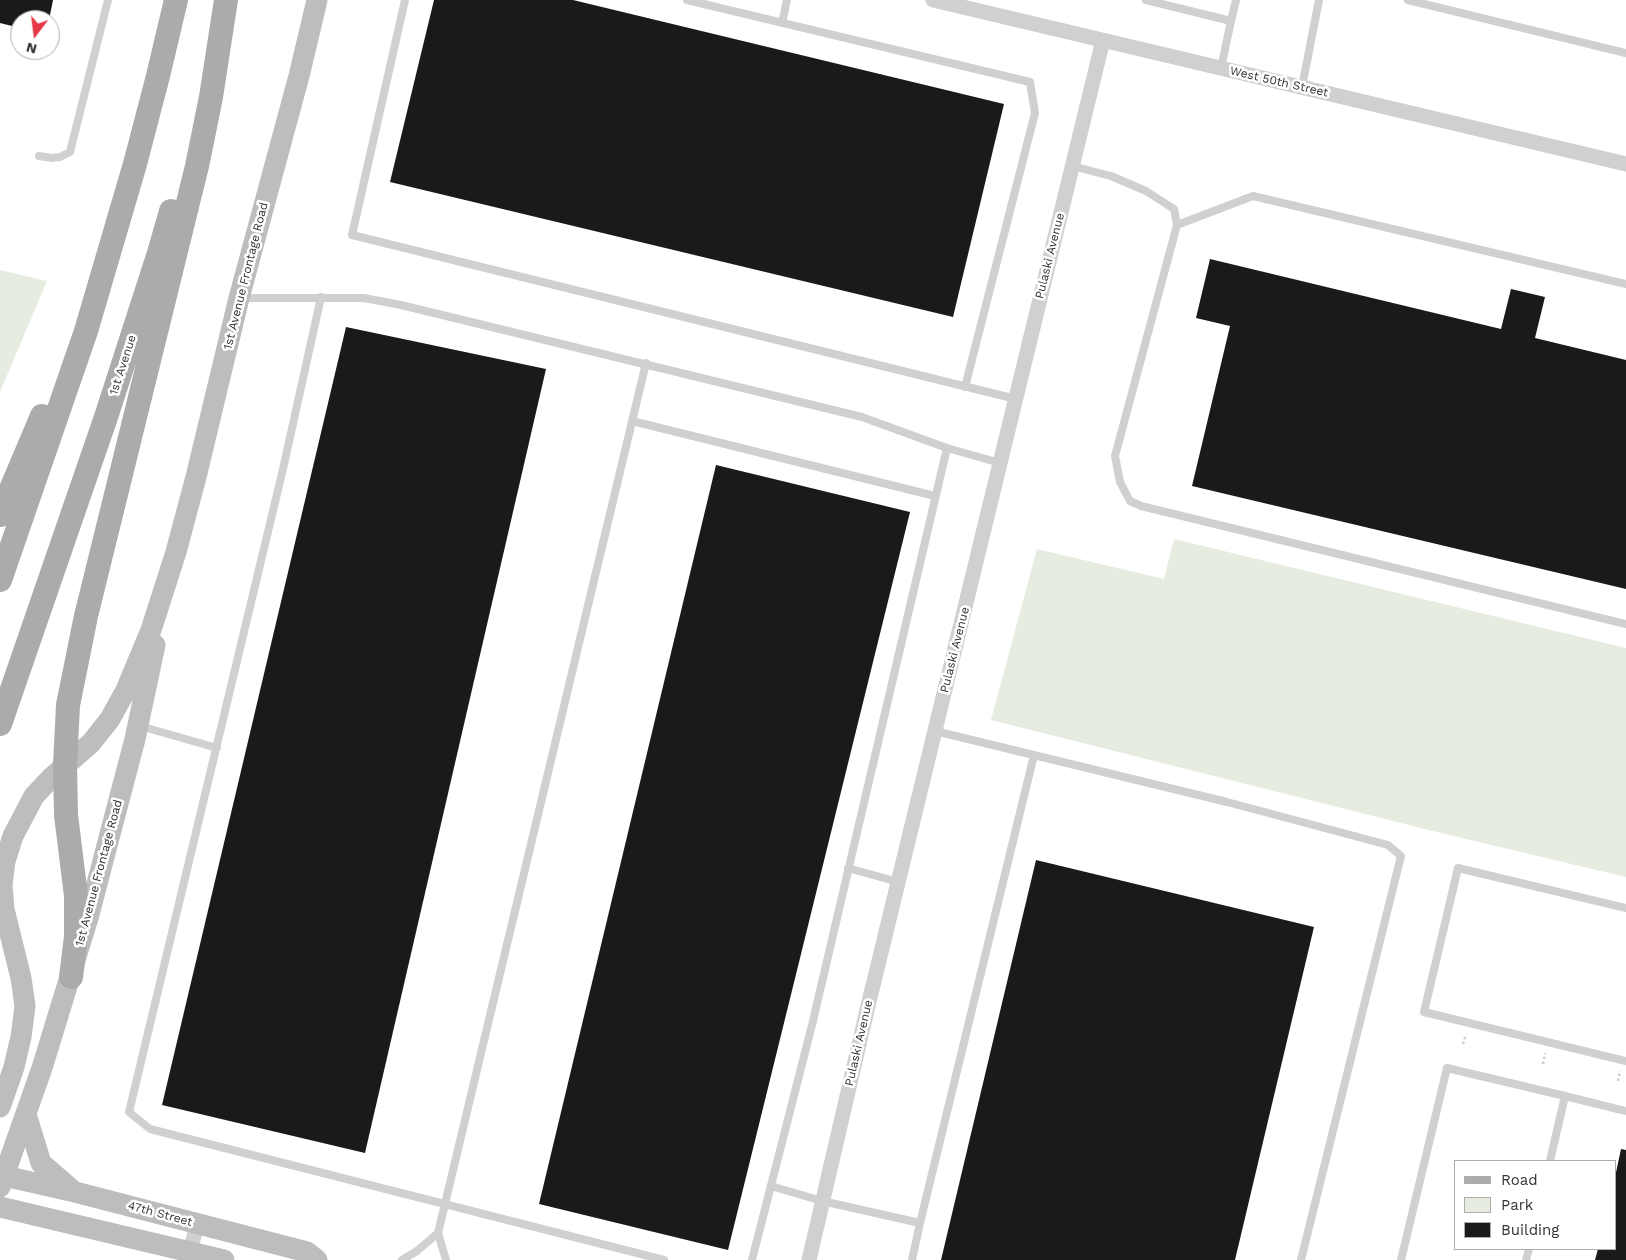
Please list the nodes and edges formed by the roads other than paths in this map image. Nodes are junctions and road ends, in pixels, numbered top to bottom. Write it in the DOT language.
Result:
graph roads {
  1 [pos="108,0"];
  2 [pos="176,0"];
  3 [pos="226,0"];
  4 [pos="318,0"];
  5 [pos="405,0"];
  6 [pos="687,0"];
  7 [pos="787,0"];
  8 [pos="933,0"];
  9 [pos="1146,0"];
  10 [pos="1236,0"];
  11 [pos="1319,0"];
  12 [pos="1408,0"];
  13 [pos="1231,21"];
  14 [pos="782,23"];
  15 [pos="1103,40"];
  16 [pos="1626,53"];
  17 [pos="1221,68"];
  18 [pos="1302,87"];
  19 [pos="39,156"];
  20 [pos="1626,164"];
  21 [pos="1072,166"];
  22 [pos="1177,224"];
  23 [pos="109,253"];
  24 [pos="1626,284"];
  25 [pos="321,297"];
  26 [pos="239,298"];
  27 [pos="646,363"];
  28 [pos="965,387"];
  29 [pos="1016,399"];
  30 [pos="632,422"];
  31 [pos="947,448"];
  32 [pos="1000,463"];
  33 [pos="935,496"];
  34 [pos="0,515"];
  35 [pos="176,552"];
  36 [pos="0,580"];
  37 [pos="1626,624"];
  38 [pos="0,724"];
  39 [pos="138,726"];
  40 [pos="935,732"];
  41 [pos="217,748"];
  42 [pos="1034,755"];
  43 [pos="64,766"];
  44 [pos="848,868"];
  45 [pos="898,882"];
  46 [pos="1626,908"];
  47 [pos="71,977"];
  48 [pos="1626,1061"];
  49 [pos="1565,1096"];
  50 [pos="0,1107"];
  51 [pos="1626,1111"];
  52 [pos="26,1114"];
  53 [pos="1550,1160"];
  54 [pos="1,1179"];
  55 [pos="771,1186"];
  56 [pos="75,1192"];
  57 [pos="822,1201"];
  58 [pos="446,1204"];
  59 [pos="0,1207"];
  60 [pos="920,1223"];
  61 [pos="197,1224"];
  62 [pos="438,1233"];
  63 [pos="189,1256"];
  64 [pos="224,1260"];
  65 [pos="317,1260"];
  66 [pos="402,1260"];
  67 [pos="446,1260"];
  68 [pos="664,1260"];
  69 [pos="752,1260"];
  70 [pos="808,1260"];
  71 [pos="912,1260"];
  72 [pos="1301,1260"];
  73 [pos="1400,1260"];
  1 -- 19 [label="lane"];
  2 -- 23 [label="main road"];
  3 -- 38 [label="main road, 1st Avenue"];
  3 -- 43 [label="main road"];
  4 -- 26 [label="street, 1st Avenue Frontage Road"];
  5 -- 28 [label="lane"];
  6 -- 14 [label="lane"];
  7 -- 14 [label="lane"];
  8 -- 15 [label="street, West 50th Street"];
  9 -- 13 [label="lane"];
  10 -- 13 [label="lane"];
  11 -- 18 [label="lane"];
  12 -- 16 [label="lane"];
  13 -- 17 [label="lane"];
  14 -- 28 [label="lane"];
  15 -- 17 [label="street, West 50th Street"];
  15 -- 21 [label="street, Pulaski Avenue"];
  17 -- 18 [label="street, West 50th Street"];
  18 -- 20 [label="street, West 50th Street"];
  21 -- 22 [label="lane"];
  21 -- 29 [label="street, Pulaski Avenue"];
  22 -- 24 [label="lane"];
  22 -- 37 [label="lane"];
  23 -- 34 [label="main road"];
  23 -- 36 [label="main road"];
  25 -- 26 [label="lane"];
  25 -- 27 [label="lane"];
  25 -- 41 [label="lane"];
  26 -- 35 [label="street, 1st Avenue Frontage Road"];
  27 -- 30 [label="lane"];
  27 -- 31 [label="lane"];
  28 -- 29 [label="lane"];
  29 -- 32 [label="street, Pulaski Avenue"];
  30 -- 33 [label="lane"];
  30 -- 58 [label="lane"];
  31 -- 32 [label="lane"];
  31 -- 33 [label="lane"];
  32 -- 40 [label="street, Pulaski Avenue"];
  33 -- 44 [label="lane"];
  35 -- 39 [label="street, 1st Avenue Frontage Road"];
  35 -- 43 [label="street, 1st Avenue Frontage Road"];
  39 -- 41 [label="lane"];
  39 -- 47 [label="street, 1st Avenue Frontage Road"];
  40 -- 42 [label="lane"];
  40 -- 45 [label="street, Pulaski Avenue"];
  41 -- 58 [label="lane"];
  42 -- 60 [label="lane"];
  42 -- 72 [label="lane"];
  43 -- 47 [label="main road"];
  43 -- 50 [label="street, 1st Avenue Frontage Road"];
  44 -- 45 [label="lane"];
  44 -- 55 [label="lane"];
  45 -- 57 [label="street, Pulaski Avenue"];
  46 -- 48 [label="lane"];
  47 -- 52 [label="street, 1st Avenue Frontage Road"];
  49 -- 51 [label="lane"];
  49 -- 53 [label="lane"];
  49 -- 73 [label="lane"];
  52 -- 54 [label="street, 1st Avenue Frontage Road"];
  52 -- 56 [label="street"];
  54 -- 56 [label="street, 47th Street"];
  55 -- 57 [label="lane"];
  55 -- 69 [label="lane"];
  56 -- 61 [label="street, 47th Street"];
  57 -- 60 [label="lane"];
  57 -- 70 [label="street, Pulaski Avenue"];
  58 -- 62 [label="lane"];
  58 -- 68 [label="lane"];
  59 -- 63 [label="street"];
  60 -- 71 [label="lane"];
  61 -- 63 [label="street"];
  61 -- 65 [label="street, 47th Street"];
  62 -- 66 [label="lane"];
  62 -- 67 [label="lane"];
  63 -- 64 [label="street"];
}
